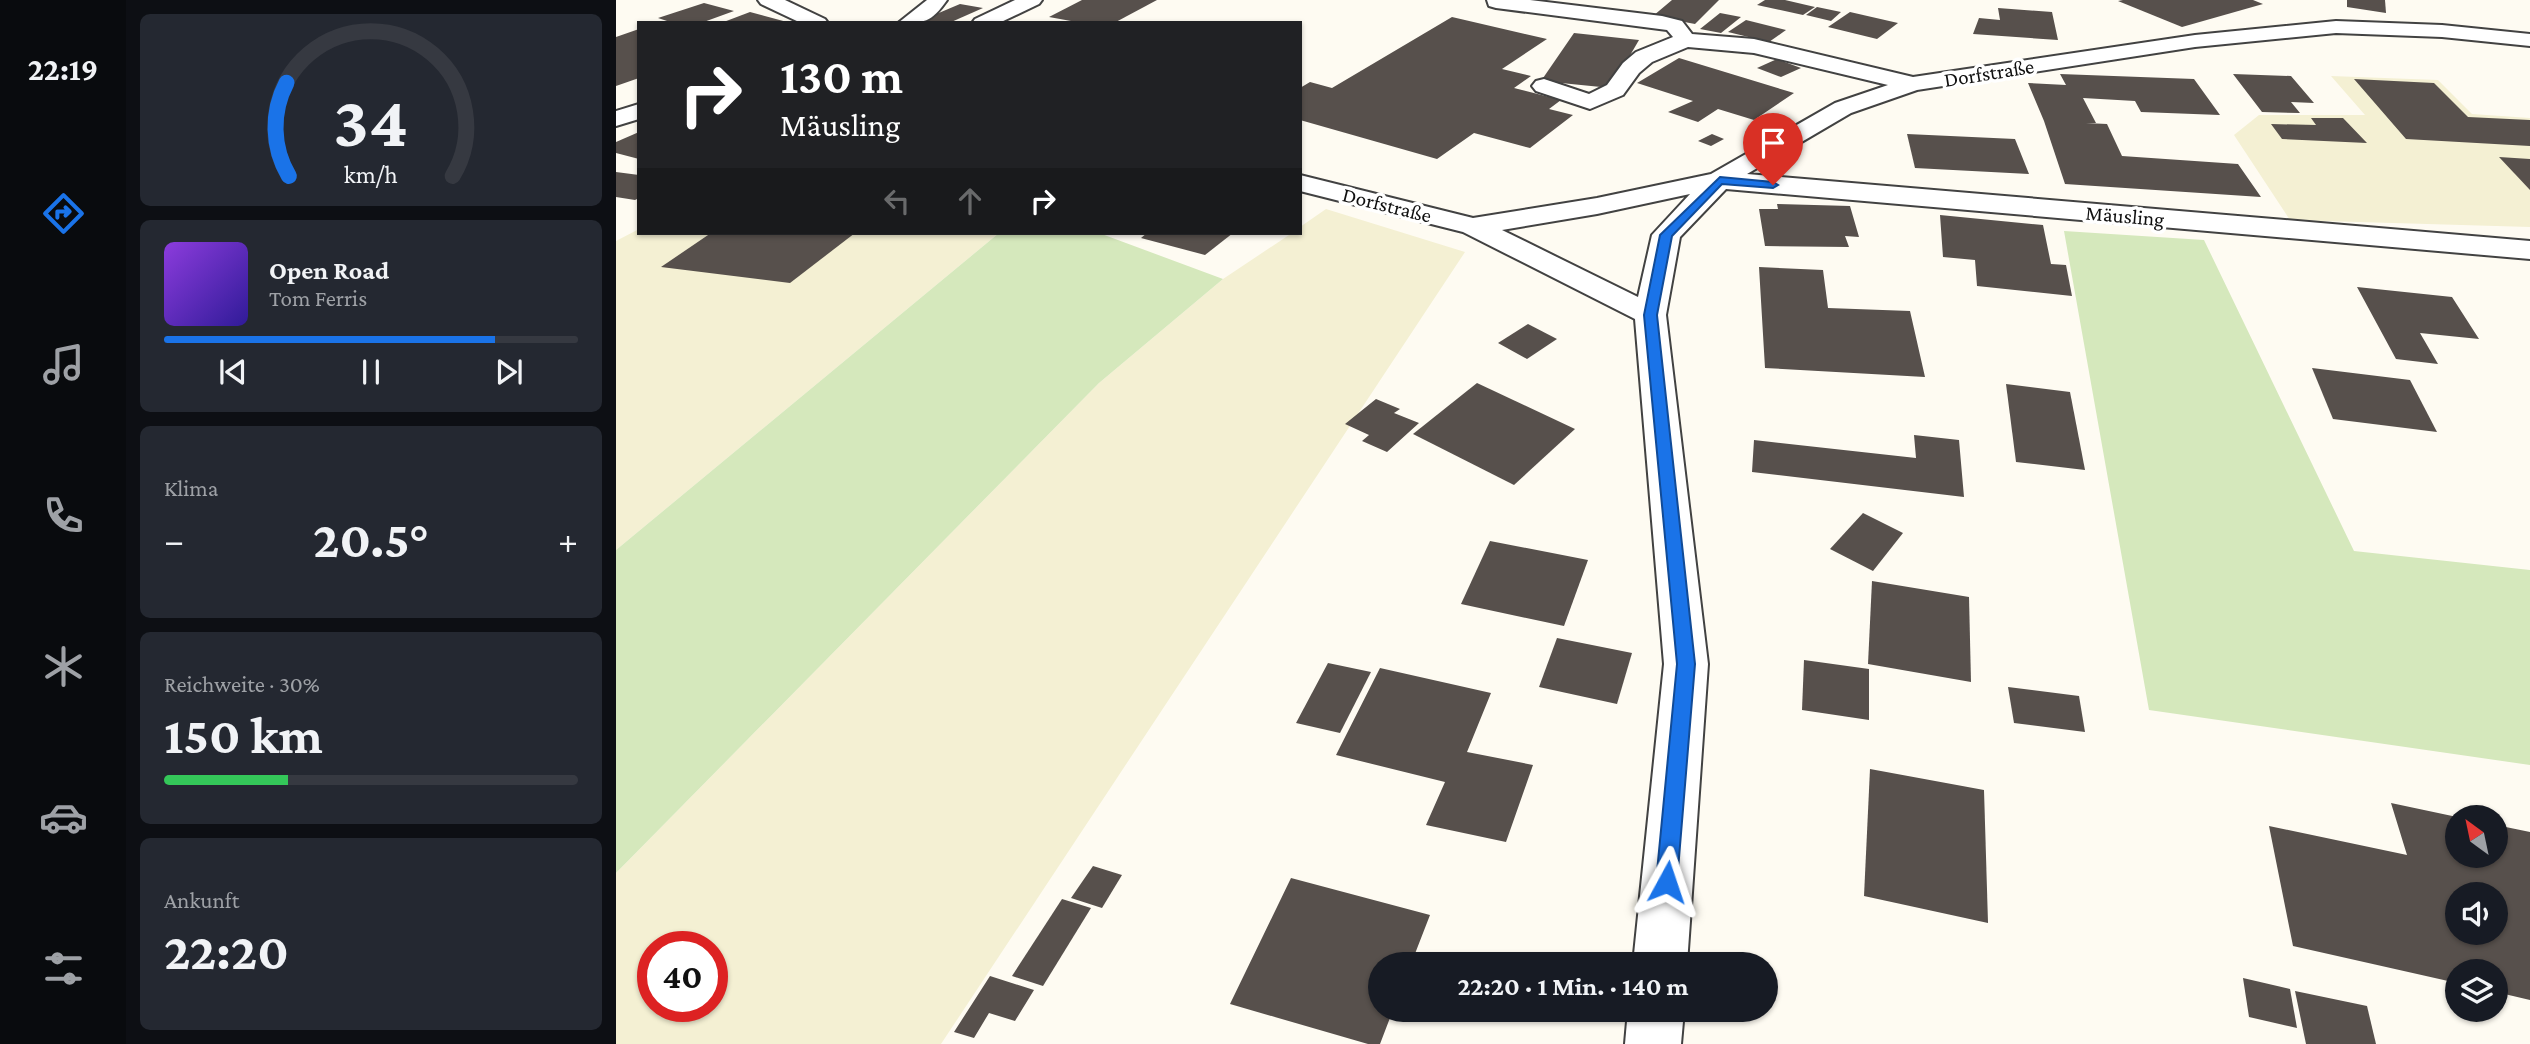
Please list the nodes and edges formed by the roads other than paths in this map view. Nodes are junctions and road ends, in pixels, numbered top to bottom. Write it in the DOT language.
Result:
graph roads {
  1 [pos="768,0"];
  2 [pos="937,0"];
  3 [pos="1032,0"];
  4 [pos="1496,2"];
  5 [pos="2326,4"];
  6 [pos="814,21"];
  7 [pos="911,21"];
  8 [pos="986,21"];
  9 [pos="2336,27"];
  10 [pos="1685,40"];
  11 [pos="2530,40"];
  12 [pos="1913,84"];
  13 [pos="1544,86"];
  14 [pos="637,112"];
  15 [pos="616,119"];
  16 [pos="1720,180"];
  17 [pos="1302,183"];
  18 [pos="1473,226"];
  19 [pos="2530,250"];
  20 [pos="1650,315"];
  21 [pos="1661,952"];
  22 [pos="1655,1022"];
  23 [pos="1653,1044"];
  1 -- 6 [label="street"];
  2 -- 7 [label="street"];
  3 -- 8 [label="street"];
  4 -- 10 [label="street"];
  5 -- 9 [label="street"];
  9 -- 11 [label="street, Dorfstraße"];
  9 -- 12 [label="street, Dorfstraße"];
  10 -- 12 [label="street"];
  10 -- 13 [label="street"];
  12 -- 16 [label="street, Dorfstraße"];
  14 -- 15 [label="street"];
  16 -- 18 [label="street, Dorfstraße"];
  16 -- 19 [label="street, Mäusling"];
  16 -- 20 [label="street"];
  17 -- 18 [label="street, Dorfstraße"];
  18 -- 20 [label="street, Dorfstraße"];
  20 -- 21 [label="street"];
  22 -- 23 [label="street"];
}
